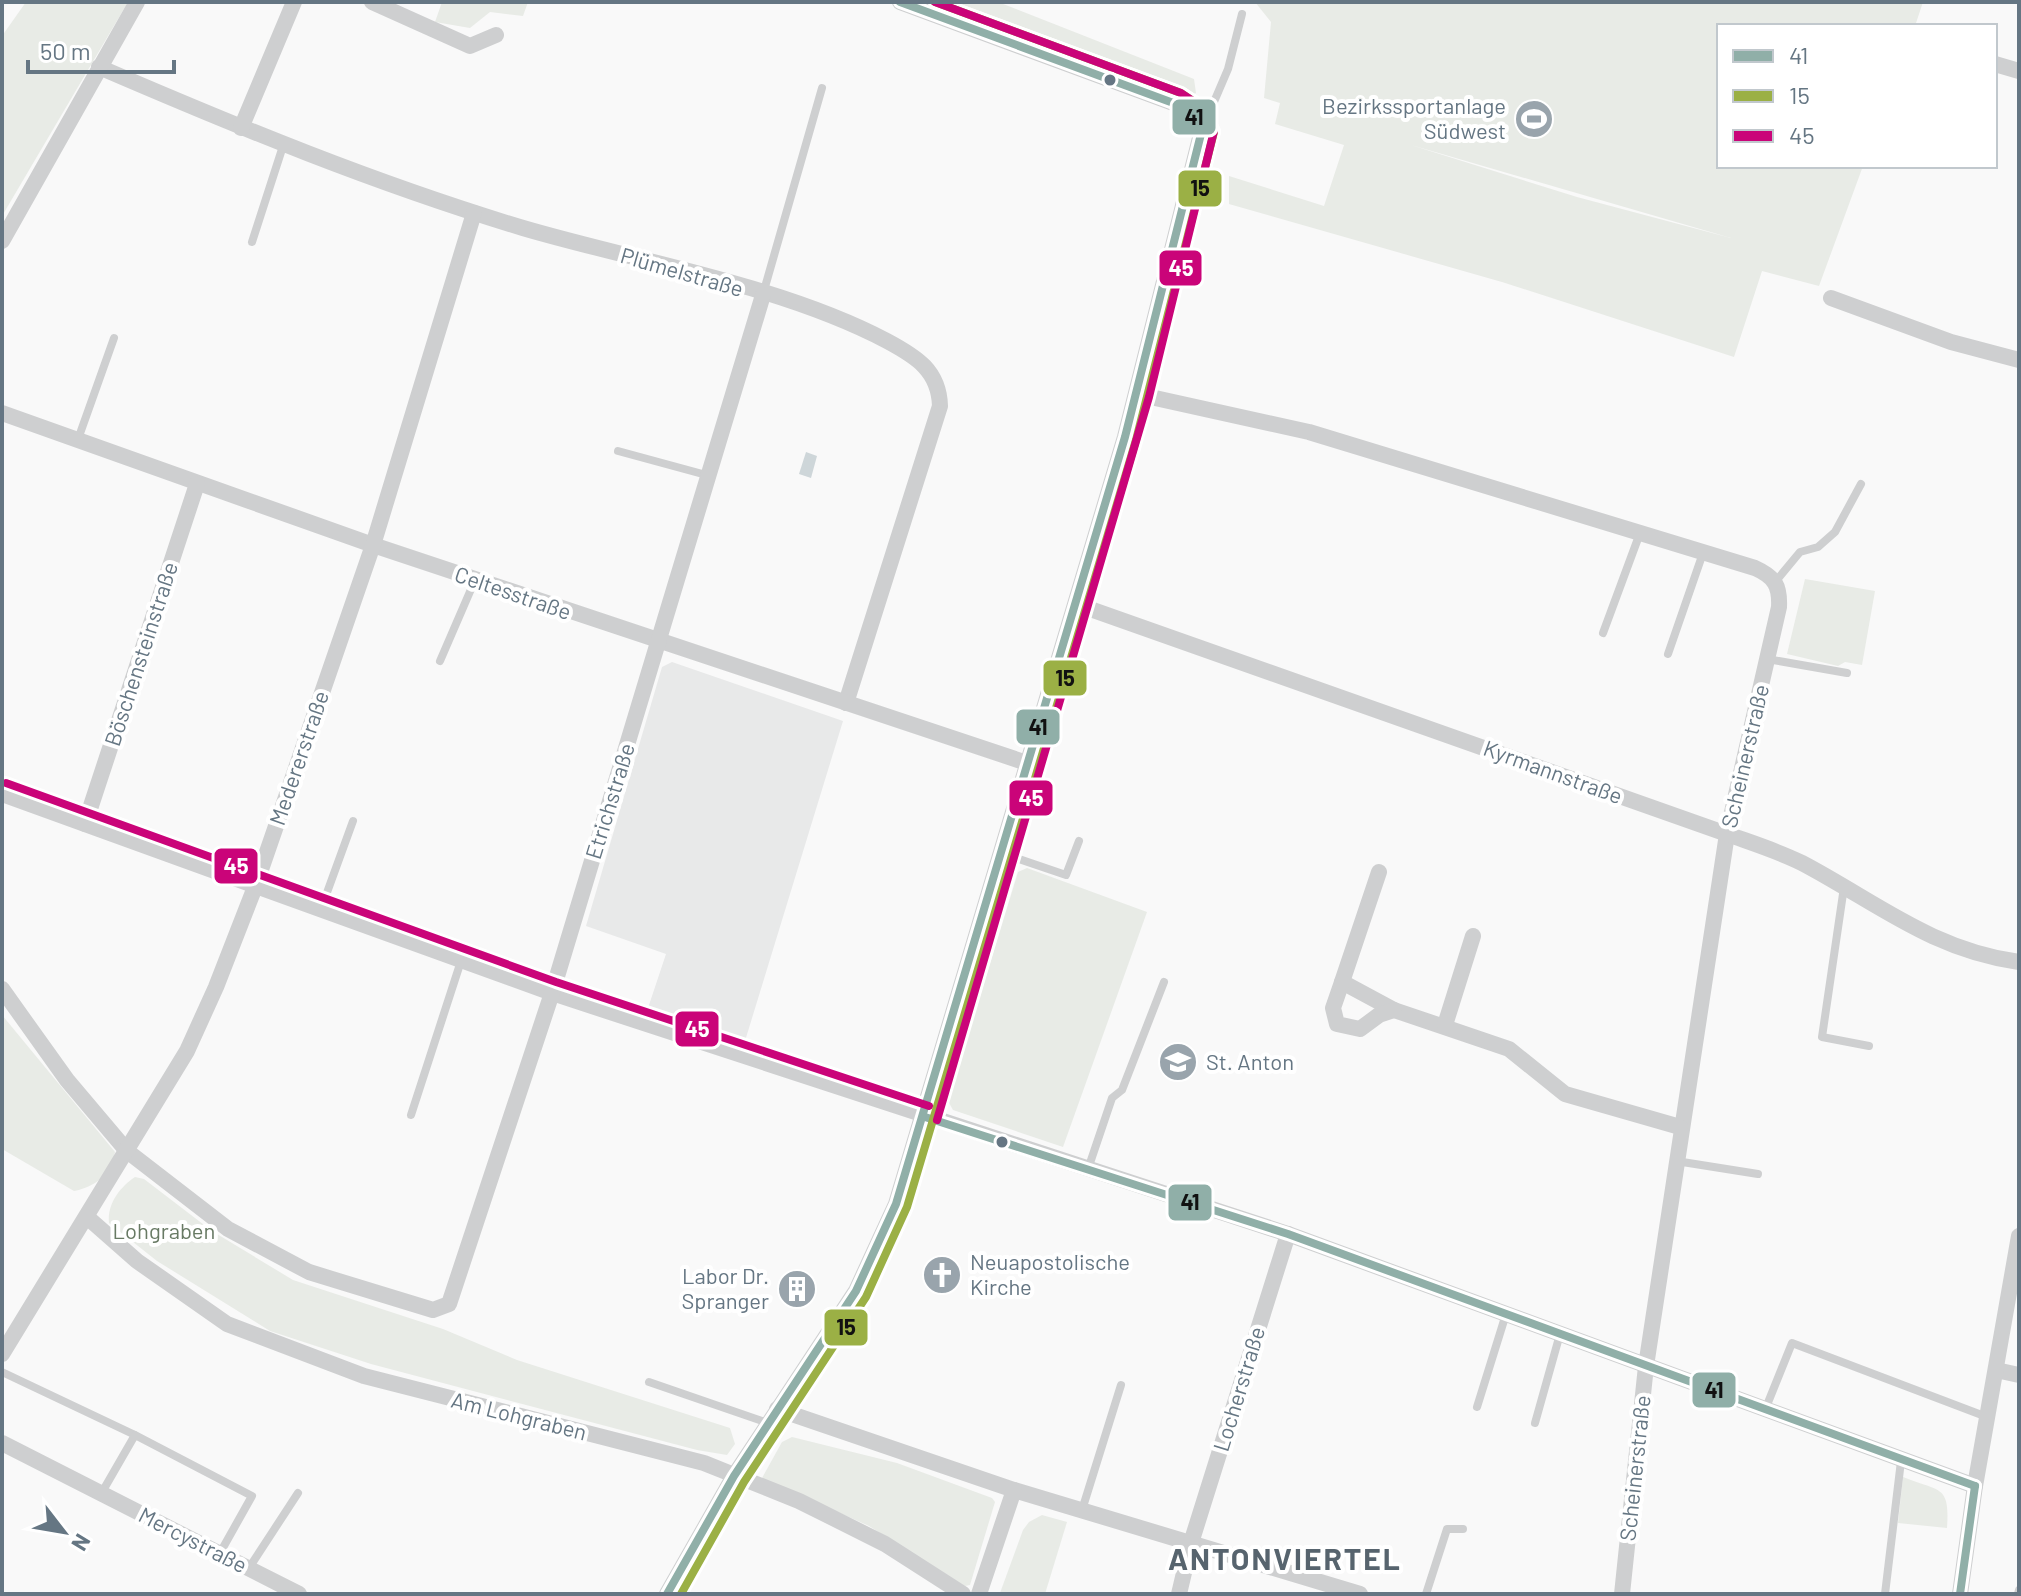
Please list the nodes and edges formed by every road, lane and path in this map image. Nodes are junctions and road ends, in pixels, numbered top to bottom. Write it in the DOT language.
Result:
graph roads {
  1 [pos="137,2"];
  2 [pos="294,2"];
  3 [pos="372,2"];
  4 [pos="900,2"];
  5 [pos="1242,14"];
  6 [pos="496,35"];
  7 [pos="1997,65"];
  8 [pos="99,67"];
  9 [pos="2019,71"];
  10 [pos="822,88"];
  11 [pos="241,128"];
  12 [pos="1202,130"];
  13 [pos="283,146"];
  14 [pos="474,213"];
  15 [pos="2,241"];
  16 [pos="252,242"];
  17 [pos="763,295"];
  18 [pos="1831,298"];
  19 [pos="114,338"];
  20 [pos="2019,360"];
  21 [pos="1137,394"];
  22 [pos="2,413"];
  23 [pos="77,442"];
  24 [pos="618,451"];
  25 [pos="710,476"];
  26 [pos="197,484"];
  27 [pos="1861,484"];
  28 [pos="1640,532"];
  29 [pos="373,545"];
  30 [pos="1703,553"];
  31 [pos="475,580"];
  32 [pos="1776,581"];
  33 [pos="1076,604"];
  34 [pos="1603,633"];
  35 [pos="657,642"];
  36 [pos="1668,654"];
  37 [pos="1767,659"];
  38 [pos="440,661"];
  39 [pos="1847,673"];
  40 [pos="846,703"];
  41 [pos="1027,763"];
  42 [pos="2,794"];
  43 [pos="353,821"];
  44 [pos="85,824"];
  45 [pos="1727,834"];
  46 [pos="1079,841"];
  47 [pos="1000,853"];
  48 [pos="1379,872"];
  49 [pos="1844,886"];
  50 [pos="255,887"];
  51 [pos="321,910"];
  52 [pos="1473,936"];
  53 [pos="461,961"];
  54 [pos="2019,962"];
  55 [pos="1164,982"];
  56 [pos="1342,982"];
  57 [pos="2,989"];
  58 [pos="552,993"];
  59 [pos="1394,1010"];
  60 [pos="1445,1025"];
  61 [pos="1869,1046"];
  62 [pos="411,1115"];
  63 [pos="925,1117"];
  64 [pos="1680,1127"];
  65 [pos="127,1151"];
  66 [pos="1675,1161"];
  67 [pos="1088,1170"];
  68 [pos="1758,1174"];
  69 [pos="87,1217"];
  70 [pos="1288,1234"];
  71 [pos="2019,1236"];
  72 [pos="1506,1314"];
  73 [pos="1560,1334"];
  74 [pos="2,1354"];
  75 [pos="1646,1366"];
  76 [pos="1996,1370"];
  77 [pos="2,1372"];
  78 [pos="2019,1375"];
  79 [pos="649,1382"];
  80 [pos="1121,1385"];
  81 [pos="1477,1407"];
  82 [pos="1765,1410"];
  83 [pos="773,1416"];
  84 [pos="1987,1417"];
  85 [pos="1535,1423"];
  86 [pos="135,1435"];
  87 [pos="2,1443"];
  88 [pos="1901,1461"];
  89 [pos="734,1476"];
  90 [pos="1975,1486"];
  91 [pos="1014,1490"];
  92 [pos="298,1493"];
  93 [pos="101,1494"];
  94 [pos="1082,1511"];
  95 [pos="1463,1529"];
  96 [pos="1191,1543"];
  97 [pos="219,1553"];
  98 [pos="249,1568"];
  99 [pos="299,1594"];
  100 [pos="667,1594"];
  101 [pos="963,1594"];
  102 [pos="979,1594"];
  103 [pos="1179,1594"];
  104 [pos="1360,1594"];
  105 [pos="1426,1594"];
  106 [pos="1622,1594"];
  107 [pos="1885,1594"];
  108 [pos="1960,1594"];
  1 -- 8 [label="street"];
  2 -- 11 [label="street"];
  3 -- 6 [label="street"];
  4 -- 12 [label="street"];
  5 -- 12 [label="lane"];
  7 -- 9 [label="street"];
  8 -- 11 [label="street, Plümelstraße"];
  8 -- 15 [label="street"];
  10 -- 17 [label="lane"];
  11 -- 13 [label="street, Plümelstraße"];
  12 -- 21 [label="street"];
  13 -- 14 [label="street, Plümelstraße"];
  13 -- 16 [label="lane"];
  14 -- 17 [label="street, Plümelstraße"];
  14 -- 29 [label="street, Medererstraße"];
  17 -- 25 [label="street, Etrichstraße"];
  17 -- 40 [label="street, Plümelstraße"];
  18 -- 20 [label="street"];
  19 -- 23 [label="lane"];
  21 -- 28 [label="street"];
  21 -- 33 [label="street"];
  22 -- 23 [label="street, Celtesstraße"];
  23 -- 26 [label="street, Celtesstraße"];
  24 -- 25 [label="lane"];
  25 -- 35 [label="street, Etrichstraße"];
  26 -- 29 [label="street, Celtesstraße"];
  26 -- 44 [label="street, Böschensteinstraße"];
  27 -- 32 [label="lane"];
  28 -- 30 [label="street"];
  28 -- 34 [label="lane"];
  29 -- 31 [label="street, Celtesstraße"];
  29 -- 50 [label="street, Medererstraße"];
  30 -- 32 [label="street"];
  30 -- 36 [label="lane"];
  31 -- 35 [label="street, Celtesstraße"];
  31 -- 38 [label="lane"];
  32 -- 37 [label="street, Scheinerstraße"];
  33 -- 41 [label="street"];
  33 -- 45 [label="street, Kyrmannstraße"];
  35 -- 40 [label="street, Celtesstraße"];
  35 -- 58 [label="street, Etrichstraße"];
  37 -- 39 [label="lane"];
  37 -- 45 [label="street, Scheinerstraße"];
  40 -- 41 [label="street, Celtesstraße"];
  41 -- 47 [label="street"];
  42 -- 44 [label="street"];
  43 -- 51 [label="lane"];
  44 -- 50 [label="street"];
  45 -- 49 [label="street, Kyrmannstraße"];
  45 -- 64 [label="street, Scheinerstraße"];
  46 -- 47 [label="lane"];
  47 -- 63 [label="street"];
  48 -- 56 [label="street"];
  49 -- 54 [label="street, Kyrmannstraße"];
  49 -- 61 [label="lane"];
  50 -- 51 [label="street"];
  50 -- 65 [label="street, Medererstraße"];
  51 -- 53 [label="street"];
  52 -- 60 [label="street"];
  53 -- 58 [label="street"];
  53 -- 62 [label="lane"];
  55 -- 67 [label="lane"];
  56 -- 59 [label="street"];
  56 -- 59 [label="street"];
  57 -- 65 [label="street"];
  58 -- 63 [label="street"];
  58 -- 65 [label="street, Etrichstraße"];
  59 -- 60 [label="street"];
  60 -- 64 [label="street"];
  63 -- 67 [label="street"];
  63 -- 83 [label="street"];
  64 -- 66 [label="street, Scheinerstraße"];
  65 -- 69 [label="street, Medererstraße"];
  66 -- 68 [label="lane"];
  66 -- 75 [label="street, Scheinerstraße"];
  67 -- 70 [label="street"];
  69 -- 74 [label="street, Medererstraße"];
  69 -- 89 [label="street, Am Lohgraben"];
  70 -- 72 [label="street"];
  70 -- 96 [label="street, Locherstraße"];
  71 -- 76 [label="street"];
  72 -- 73 [label="street"];
  72 -- 81 [label="lane"];
  73 -- 75 [label="street"];
  73 -- 85 [label="lane"];
  75 -- 82 [label="street"];
  75 -- 106 [label="street, Scheinerstraße"];
  76 -- 78 [label="street"];
  76 -- 84 [label="street"];
  77 -- 86 [label="lane"];
  79 -- 83 [label="lane"];
  80 -- 94 [label="lane"];
  82 -- 84 [label="lane"];
  82 -- 88 [label="street"];
  83 -- 89 [label="street"];
  83 -- 91 [label="street"];
  84 -- 90 [label="street"];
  86 -- 93 [label="lane"];
  86 -- 97 [label="lane"];
  87 -- 93 [label="street, Mercystraße"];
  88 -- 90 [label="street"];
  88 -- 107 [label="lane"];
  89 -- 100 [label="street"];
  89 -- 101 [label="street, Am Lohgraben"];
  90 -- 108 [label="street"];
  91 -- 94 [label="street"];
  91 -- 102 [label="street"];
  92 -- 98 [label="lane"];
  93 -- 97 [label="street, Mercystraße"];
  94 -- 96 [label="street"];
  95 -- 105 [label="lane"];
  96 -- 103 [label="street"];
  96 -- 104 [label="street"];
  97 -- 98 [label="street, Mercystraße"];
  98 -- 99 [label="street, Mercystraße"];
}
